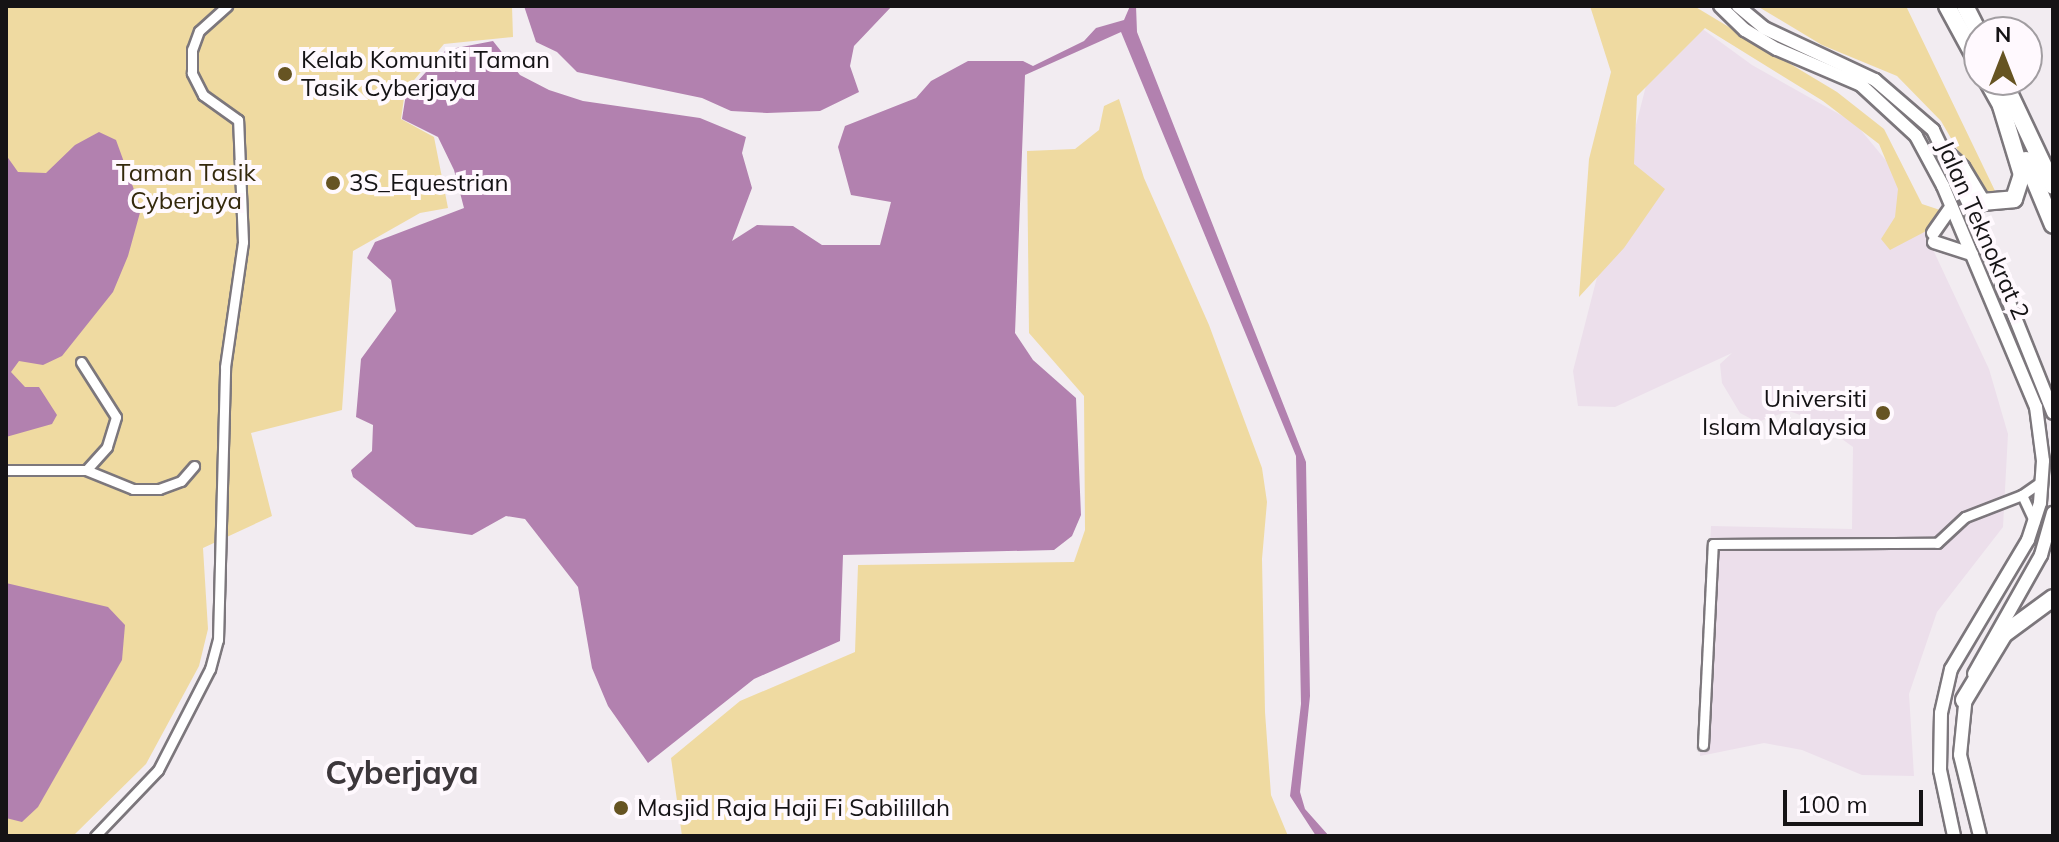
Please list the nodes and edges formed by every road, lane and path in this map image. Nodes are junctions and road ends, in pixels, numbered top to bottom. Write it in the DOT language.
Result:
graph roads {
  1 [pos="227,6"];
  2 [pos="1720,6"];
  3 [pos="1738,6"];
  4 [pos="1947,6"];
  5 [pos="1963,36"];
  6 [pos="1996,96"];
  7 [pos="2011,96"];
  8 [pos="2001,106"];
  9 [pos="1945,153"];
  10 [pos="2053,186"];
  11 [pos="1951,207"];
  12 [pos="2053,225"];
  13 [pos="1972,254"];
  14 [pos="81,362"];
  15 [pos="2053,413"];
  16 [pos="194,466"];
  17 [pos="6,470"];
  18 [pos="86,470"];
  19 [pos="2042,481"];
  20 [pos="2022,495"];
  21 [pos="2053,513"];
  22 [pos="2034,521"];
  23 [pos="2053,598"];
  24 [pos="1964,700"];
  25 [pos="1703,745"];
  26 [pos="95,836"];
  27 [pos="1954,836"];
  28 [pos="1980,836"];
  1 -- 26 [label="street"];
  2 -- 11 [label="main road, Jalan Teknokrat 2"];
  3 -- 9 [label="main road, Jalan Teknokrat 2"];
  4 -- 5 [label="highway"];
  6 -- 8 [label="highway"];
  7 -- 10 [label="highway"];
  8 -- 9 [label="highway"];
  8 -- 12 [label="highway"];
  9 -- 15 [label="main road, Jalan Teknokrat 2"];
  11 -- 13 [label="main road, Jalan Teknokrat 2"];
  11 -- 13 [label="main road"];
  13 -- 19 [label="main road, Jalan Teknokrat 2"];
  14 -- 18 [label="street"];
  16 -- 18 [label="street"];
  17 -- 18 [label="street"];
  19 -- 20 [label="street"];
  19 -- 22 [label="main road, Jalan Teknokrat 2"];
  20 -- 22 [label="street"];
  20 -- 25 [label="street"];
  21 -- 24 [label="main road"];
  22 -- 27 [label="main road, Jalan Teknokrat 2"];
  23 -- 24 [label="highway"];
  24 -- 28 [label="main road"];
}
